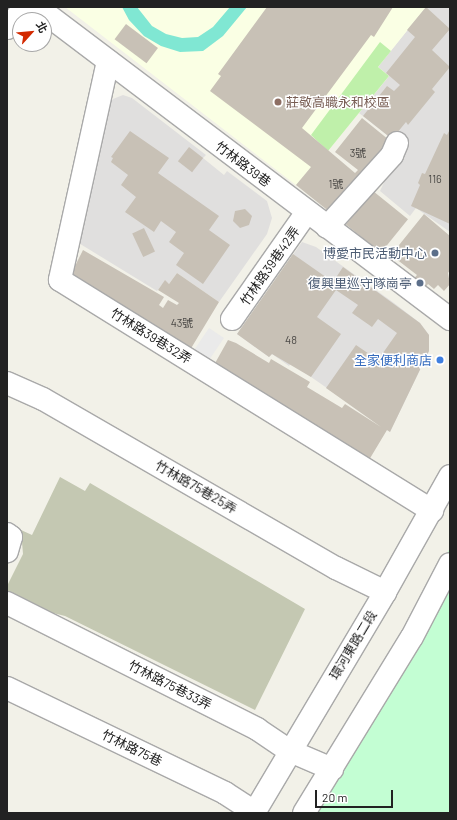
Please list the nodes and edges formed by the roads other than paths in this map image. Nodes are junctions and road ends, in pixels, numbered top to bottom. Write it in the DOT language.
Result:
graph roads {
  1 [pos="25,7"];
  2 [pos="36,7"];
  3 [pos="7,28"];
  4 [pos="108,61"];
  5 [pos="397,143"];
  6 [pos="307,212"];
  7 [pos="327,228"];
  8 [pos="232,319"];
  9 [pos="450,319"];
  10 [pos="7,383"];
  11 [pos="450,476"];
  12 [pos="432,511"];
  13 [pos="7,534"];
  14 [pos="7,551"];
  15 [pos="450,564"];
  16 [pos="385,592"];
  17 [pos="7,603"];
  18 [pos="7,688"];
  19 [pos="290,751"];
  20 [pos="332,770"];
  21 [pos="254,812"];
  22 [pos="304,813"];
  1 -- 3 [label="street"];
  2 -- 4 [label="street, 竹林路39巷"];
  4 -- 6 [label="street, 竹林路39巷"];
  4 -- 12 [label="street, 竹林路39巷32弄"];
  5 -- 7 [label="street"];
  6 -- 7 [label="street, 竹林路39巷"];
  6 -- 8 [label="street, 竹林路39巷42弄"];
  7 -- 9 [label="street, 竹林路39巷"];
  10 -- 16 [label="street, 竹林路75巷25弄"];
  11 -- 12 [label="street, 環河東路二段"];
  12 -- 16 [label="street, 環河東路二段"];
  13 -- 14 [label="street"];
  15 -- 20 [label="street"];
  16 -- 19 [label="street, 環河東路二段"];
  17 -- 19 [label="street, 竹林路75巷33弄"];
  18 -- 21 [label="street, 竹林路75巷"];
  19 -- 20 [label="street, 竹林路75巷33弄"];
  19 -- 21 [label="street, 環河東路二段"];
  20 -- 22 [label="street"];
}
